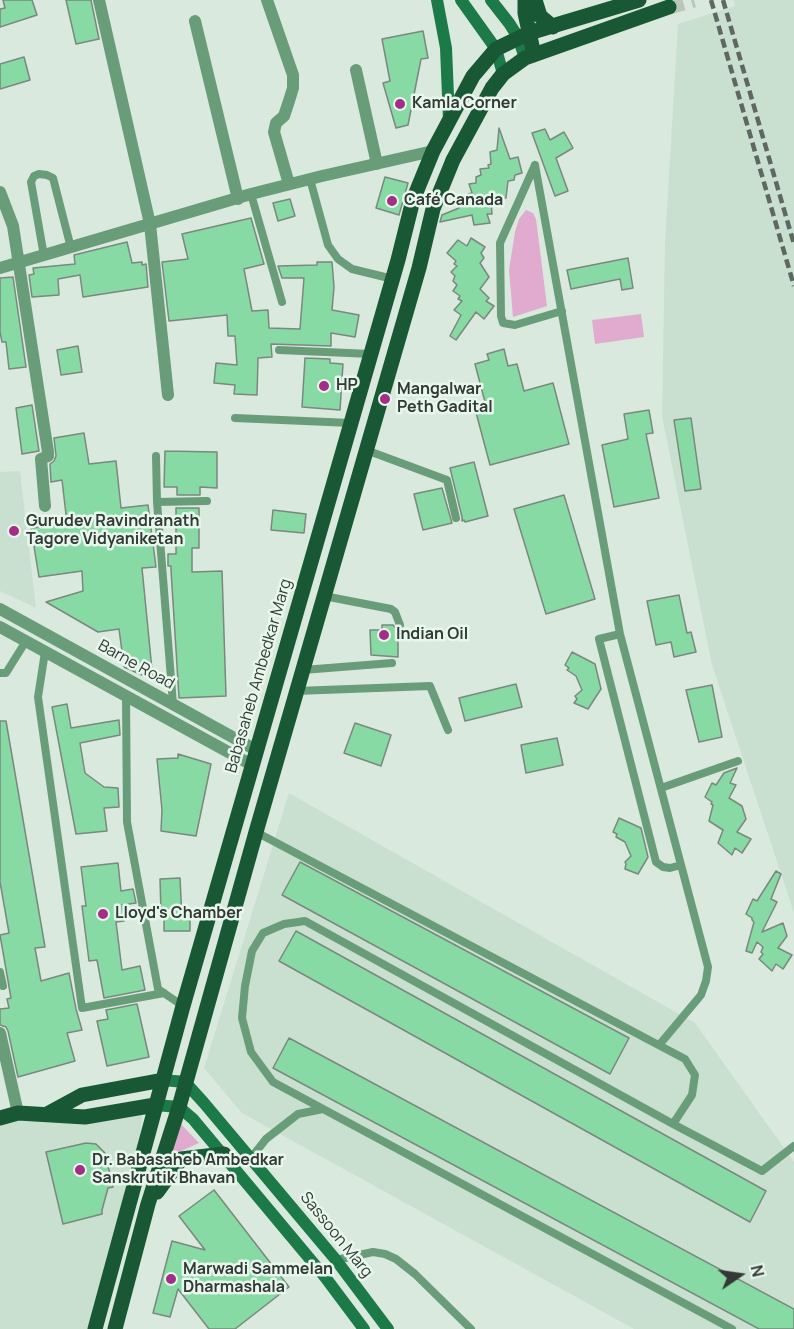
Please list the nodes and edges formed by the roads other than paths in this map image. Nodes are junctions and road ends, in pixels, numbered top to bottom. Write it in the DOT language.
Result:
graph roads {
  1 [pos="99,0"];
  2 [pos="267,0"];
  3 [pos="437,0"];
  4 [pos="461,0"];
  5 [pos="491,0"];
  6 [pos="525,0"];
  7 [pos="535,0"];
  8 [pos="639,0"];
  9 [pos="669,7"];
  10 [pos="195,21"];
  11 [pos="553,27"];
  12 [pos="523,35"];
  13 [pos="496,49"];
  14 [pos="530,56"];
  15 [pos="356,70"];
  16 [pos="503,74"];
  17 [pos="449,120"];
  18 [pos="433,151"];
  19 [pos="377,164"];
  20 [pos="310,179"];
  21 [pos="289,184"];
  22 [pos="0,192"];
  23 [pos="251,194"];
  24 [pos="238,199"];
  25 [pos="150,224"];
  26 [pos="71,248"];
  27 [pos="44,256"];
  28 [pos="19,264"];
  29 [pos="0,268"];
  30 [pos="393,279"];
  31 [pos="282,302"];
  32 [pos="562,312"];
  33 [pos="279,350"];
  34 [pos="371,354"];
  35 [pos="168,395"];
  36 [pos="235,418"];
  37 [pos="351,423"];
  38 [pos="366,450"];
  39 [pos="156,456"];
  40 [pos="207,501"];
  41 [pos="157,502"];
  42 [pos="45,506"];
  43 [pos="456,518"];
  44 [pos="324,596"];
  45 [pos="0,609"];
  46 [pos="400,625"];
  47 [pos="0,627"];
  48 [pos="620,634"];
  49 [pos="26,641"];
  50 [pos="45,652"];
  51 [pos="392,663"];
  52 [pos="303,670"];
  53 [pos="0,673"];
  54 [pos="296,691"];
  55 [pos="126,695"];
  56 [pos="173,704"];
  57 [pos="448,730"];
  58 [pos="254,758"];
  59 [pos="738,761"];
  60 [pos="661,788"];
  61 [pos="256,832"];
  62 [pos="681,865"];
  63 [pos="0,972"];
  64 [pos="3,986"];
  65 [pos="164,993"];
  66 [pos="183,1006"];
  67 [pos="0,1033"];
  68 [pos="660,1044"];
  69 [pos="163,1080"];
  70 [pos="185,1083"];
  71 [pos="155,1105"];
  72 [pos="179,1107"];
  73 [pos="323,1109"];
  74 [pos="18,1113"];
  75 [pos="47,1114"];
  76 [pos="0,1118"];
  77 [pos="672,1124"];
  78 [pos="794,1146"];
  79 [pos="224,1154"];
  80 [pos="251,1158"];
  81 [pos="148,1204"];
  82 [pos="336,1260"];
  83 [pos="95,1329"];
  84 [pos="115,1329"];
  85 [pos="364,1329"];
  86 [pos="388,1329"];
  87 [pos="471,1329"];
  88 [pos="732,1329"];
  1 -- 25 [label="street"];
  2 -- 21 [label="street"];
  3 -- 17 [label="main road"];
  4 -- 13 [label="main road"];
  5 -- 12 [label="main road"];
  6 -- 12 [label="main road"];
  7 -- 11 [label="main road"];
  8 -- 11 [label="main road"];
  9 -- 14 [label="main road"];
  10 -- 24 [label="street"];
  11 -- 12 [label="main road"];
  12 -- 13 [label="main road"];
  12 -- 14 [label="main road"];
  13 -- 16 [label="main road"];
  13 -- 17 [label="main road, Babasaheb Ambedkar Marg"];
  14 -- 16 [label="main road"];
  15 -- 19 [label="street"];
  16 -- 38 [label="main road"];
  17 -- 18 [label="main road, Babasaheb Ambedkar Marg"];
  18 -- 19 [label="street"];
  18 -- 30 [label="main road, Babasaheb Ambedkar Marg"];
  19 -- 20 [label="street"];
  20 -- 21 [label="street"];
  20 -- 30 [label="lane"];
  21 -- 23 [label="street"];
  22 -- 28 [label="street"];
  23 -- 24 [label="street"];
  23 -- 31 [label="lane"];
  24 -- 25 [label="street"];
  25 -- 26 [label="street"];
  25 -- 35 [label="street"];
  26 -- 27 [label="street"];
  26 -- 27 [label="lane"];
  27 -- 28 [label="street"];
  28 -- 29 [label="street"];
  28 -- 42 [label="street"];
  30 -- 34 [label="main road, Babasaheb Ambedkar Marg"];
  32 -- 32 [label="lane"];
  32 -- 48 [label="lane"];
  33 -- 34 [label="lane"];
  34 -- 37 [label="main road, Babasaheb Ambedkar Marg"];
  36 -- 37 [label="lane"];
  37 -- 58 [label="main road, Babasaheb Ambedkar Marg"];
  38 -- 43 [label="lane"];
  38 -- 44 [label="main road"];
  39 -- 41 [label="lane"];
  40 -- 41 [label="lane"];
  41 -- 56 [label="lane"];
  44 -- 46 [label="lane"];
  44 -- 52 [label="main road"];
  45 -- 56 [label="street, Barne Road"];
  47 -- 49 [label="street, Barne Road"];
  48 -- 60 [label="lane"];
  48 -- 62 [label="lane"];
  49 -- 50 [label="street, Barne Road"];
  49 -- 53 [label="lane"];
  50 -- 55 [label="street, Barne Road"];
  50 -- 65 [label="lane"];
  51 -- 52 [label="lane"];
  52 -- 54 [label="main road"];
  54 -- 57 [label="lane"];
  54 -- 61 [label="main road"];
  55 -- 58 [label="street, Barne Road"];
  55 -- 65 [label="lane"];
  56 -- 58 [label="street, Barne Road"];
  58 -- 66 [label="main road, Babasaheb Ambedkar Marg"];
  59 -- 60 [label="lane"];
  60 -- 62 [label="lane"];
  61 -- 68 [label="lane"];
  61 -- 70 [label="main road"];
  62 -- 68 [label="lane"];
  63 -- 64 [label="lane"];
  65 -- 66 [label="lane"];
  66 -- 69 [label="main road, Babasaheb Ambedkar Marg"];
  67 -- 74 [label="street"];
  68 -- 77 [label="lane"];
  69 -- 70 [label="main road"];
  69 -- 71 [label="main road, Babasaheb Ambedkar Marg"];
  69 -- 75 [label="main road"];
  70 -- 72 [label="main road"];
  70 -- 80 [label="main road, Sassoon Marg"];
  71 -- 72 [label="main road"];
  71 -- 75 [label="main road"];
  71 -- 83 [label="main road, Babasaheb Ambedkar Marg"];
  72 -- 79 [label="main road"];
  72 -- 81 [label="main road"];
  73 -- 77 [label="lane"];
  73 -- 80 [label="lane"];
  73 -- 88 [label="lane"];
  74 -- 75 [label="main road"];
  74 -- 76 [label="main road"];
  77 -- 78 [label="lane"];
  79 -- 81 [label="main road"];
  79 -- 85 [label="main road"];
  80 -- 82 [label="main road, Sassoon Marg"];
  81 -- 84 [label="main road"];
  82 -- 86 [label="main road, Sassoon Marg"];
  82 -- 87 [label="lane"];
}
